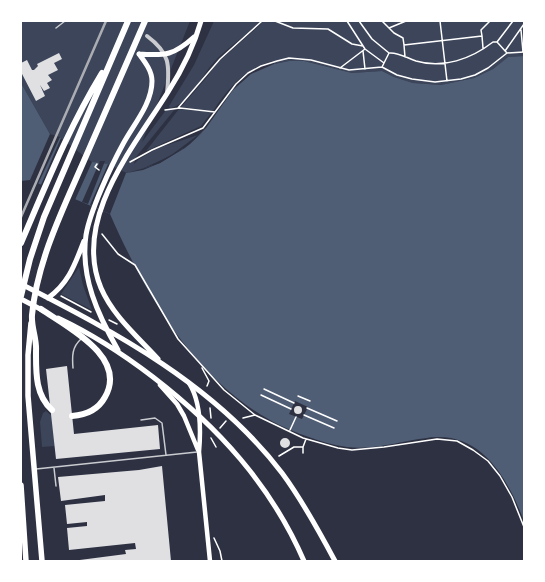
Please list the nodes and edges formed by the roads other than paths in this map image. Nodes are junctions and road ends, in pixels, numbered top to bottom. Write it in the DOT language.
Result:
graph roads {
  1 [pos="65,21"];
  2 [pos="128,21"];
  3 [pos="201,21"];
  4 [pos="144,23"];
  5 [pos="56,28"];
  6 [pos="196,35"];
  7 [pos="147,36"];
  8 [pos="165,54"];
  9 [pos="112,57"];
  10 [pos="167,93"];
  11 [pos="86,234"];
  12 [pos="21,243"];
  13 [pos="21,284"];
  14 [pos="21,297"];
  15 [pos="48,298"];
  16 [pos="41,309"];
  17 [pos="32,316"];
  18 [pos="105,327"];
  19 [pos="82,338"];
  20 [pos="118,350"];
  21 [pos="166,367"];
  22 [pos="73,368"];
  23 [pos="155,379"];
  24 [pos="189,383"];
  25 [pos="52,410"];
  26 [pos="198,414"];
  27 [pos="72,416"];
  28 [pos="141,420"];
  29 [pos="199,452"];
  30 [pos="166,455"];
  31 [pos="54,467"];
  32 [pos="34,469"];
  33 [pos="21,485"];
  34 [pos="56,486"];
  35 [pos="21,530"];
  36 [pos="25,546"];
  37 [pos="26,561"];
  38 [pos="42,561"];
  39 [pos="210,561"];
  40 [pos="304,561"];
  41 [pos="335,561"];
  1 -- 5 [label="lane"];
  2 -- 9 [label="highway"];
  3 -- 6 [label="main road"];
  4 -- 17 [label="highway"];
  6 -- 8 [label="main road"];
  6 -- 10 [label="main road"];
  7 -- 8 [label="street"];
  8 -- 10 [label="street"];
  8 -- 11 [label="main road"];
  9 -- 12 [label="highway"];
  9 -- 14 [label="highway"];
  10 -- 21 [label="main road"];
  11 -- 15 [label="main road"];
  11 -- 18 [label="main road"];
  13 -- 15 [label="main road"];
  14 -- 16 [label="main road"];
  15 -- 18 [label="main road"];
  16 -- 19 [label="highway"];
  16 -- 20 [label="main road"];
  17 -- 25 [label="highway"];
  17 -- 32 [label="highway"];
  18 -- 20 [label="main road"];
  18 -- 21 [label="main road"];
  19 -- 22 [label="lane"];
  19 -- 27 [label="highway"];
  20 -- 23 [label="main road"];
  21 -- 24 [label="main road"];
  23 -- 26 [label="main road"];
  23 -- 29 [label="main road"];
  24 -- 26 [label="main road"];
  24 -- 41 [label="main road"];
  26 -- 29 [label="main road"];
  26 -- 40 [label="main road"];
  28 -- 30 [label="lane"];
  29 -- 30 [label="lane"];
  29 -- 39 [label="main road"];
  30 -- 31 [label="lane"];
  31 -- 32 [label="lane"];
  31 -- 34 [label="lane"];
  32 -- 38 [label="highway"];
  33 -- 36 [label="highway"];
  35 -- 36 [label="highway"];
  36 -- 37 [label="highway"];
}
